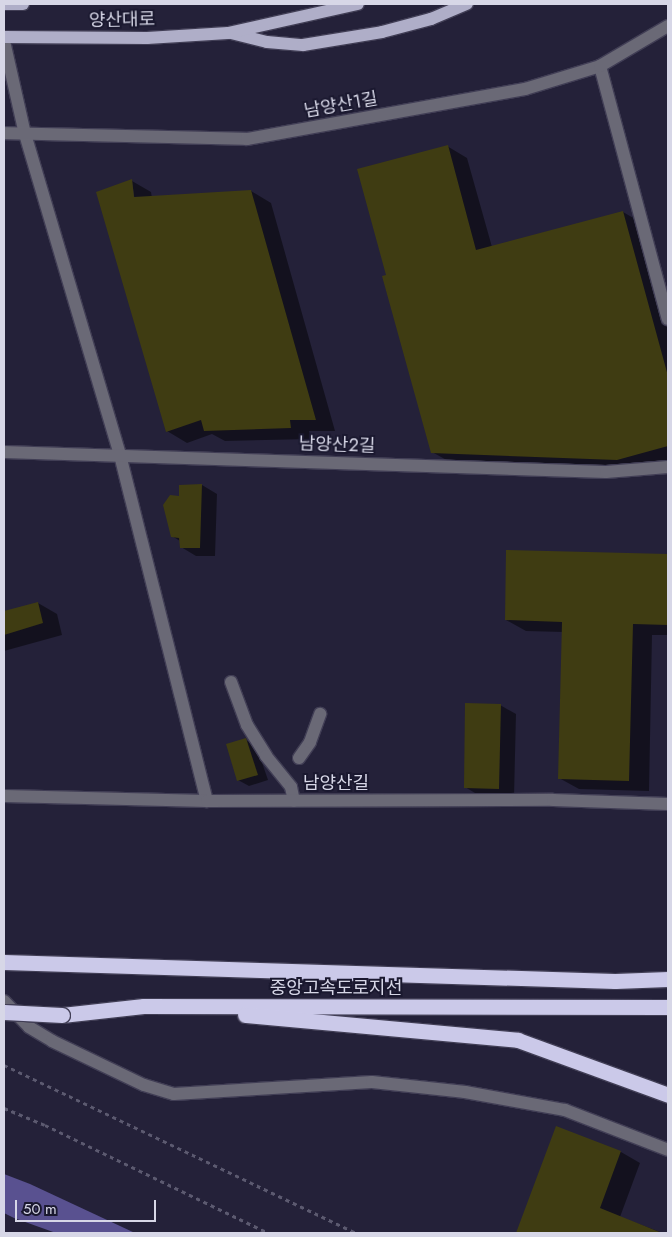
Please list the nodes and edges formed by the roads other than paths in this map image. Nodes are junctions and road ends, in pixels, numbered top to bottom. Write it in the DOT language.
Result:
graph roads {
  1 [pos="4,4"];
  2 [pos="23,4"];
  3 [pos="358,4"];
  4 [pos="467,4"];
  5 [pos="668,26"];
  6 [pos="228,33"];
  7 [pos="4,39"];
  8 [pos="600,66"];
  9 [pos="4,134"];
  10 [pos="25,134"];
  11 [pos="668,319"];
  12 [pos="4,452"];
  13 [pos="120,455"];
  14 [pos="668,467"];
  15 [pos="231,682"];
  16 [pos="320,714"];
  17 [pos="299,758"];
  18 [pos="4,796"];
  19 [pos="207,801"];
  20 [pos="294,801"];
  21 [pos="668,804"];
  22 [pos="4,962"];
  23 [pos="668,974"];
  24 [pos="668,979"];
  25 [pos="615,981"];
  26 [pos="4,1001"];
  27 [pos="144,1006"];
  28 [pos="668,1007"];
  29 [pos="4,1012"];
  30 [pos="668,1095"];
  31 [pos="668,1150"];
  1 -- 2 [label="main road"];
  3 -- 6 [label="main road, 양산대로"];
  4 -- 6 [label="main road"];
  5 -- 8 [label="street, 남양산1길"];
  6 -- 7 [label="main road, 양산대로"];
  7 -- 10 [label="street"];
  8 -- 10 [label="street, 남양산1길"];
  8 -- 11 [label="street"];
  9 -- 10 [label="street, 남양산1길"];
  10 -- 13 [label="street"];
  12 -- 13 [label="street, 남양산2길"];
  13 -- 14 [label="street, 남양산2길"];
  13 -- 19 [label="street"];
  15 -- 20 [label="street"];
  16 -- 17 [label="street"];
  18 -- 19 [label="street, 남양산길"];
  19 -- 20 [label="street, 남양산길"];
  20 -- 21 [label="street, 남양산길"];
  22 -- 25 [label="highway, 중앙고속도로지선"];
  23 -- 25 [label="highway"];
  24 -- 25 [label="highway, 중앙고속도로지선"];
  26 -- 31 [label="street"];
  27 -- 28 [label="highway, 중앙고속도로지선"];
  27 -- 29 [label="highway, 중앙고속도로지선, bridge"];
  27 -- 30 [label="highway"];
}
